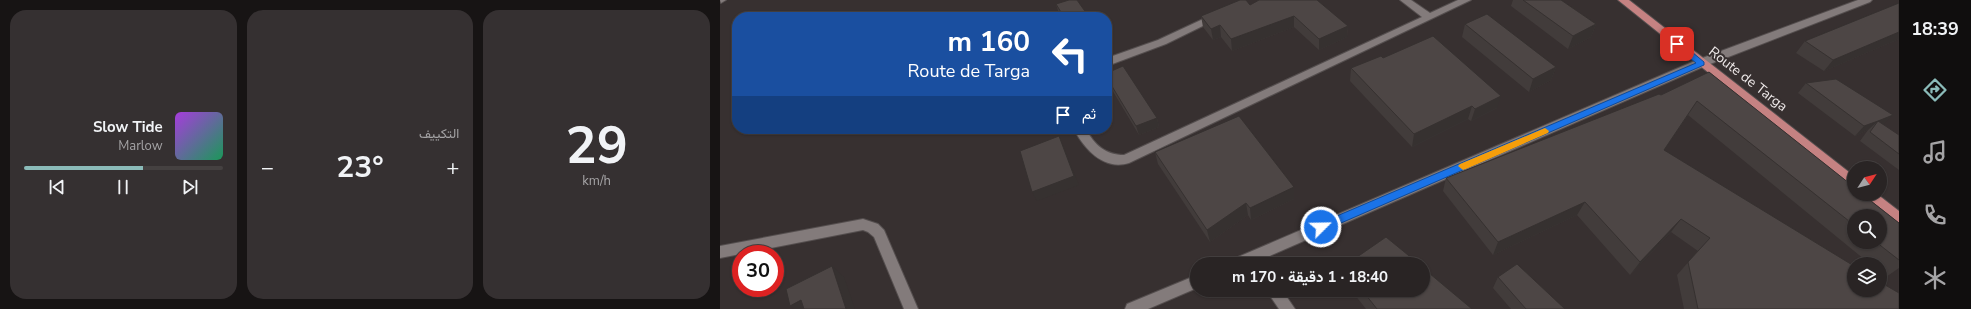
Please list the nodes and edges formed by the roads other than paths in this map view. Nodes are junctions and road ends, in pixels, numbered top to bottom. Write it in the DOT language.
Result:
graph roads {
  1 [pos="1405,0"];
  2 [pos="1466,0"];
  3 [pos="1623,0"];
  4 [pos="1867,0"];
  5 [pos="1226,12"];
  6 [pos="1428,16"];
  7 [pos="1112,60"];
  8 [pos="1702,64"];
  9 [pos="1084,134"];
  10 [pos="1847,178"];
  11 [pos="1877,201"];
  12 [pos="1899,218"];
  13 [pos="720,252"];
  14 [pos="1257,257"];
  15 [pos="1190,284"];
  16 [pos="1279,297"];
  17 [pos="911,309"];
  18 [pos="1132,309"];
  19 [pos="1288,309"];
  1 -- 6 [label="street"];
  2 -- 6 [label="street"];
  3 -- 8 [label="main road, Route de Targa"];
  4 -- 8 [label="street"];
  5 -- 7 [label="street"];
  6 -- 9 [label="street"];
  8 -- 10 [label="main road, Route de Targa"];
  8 -- 14 [label="street"];
  11 -- 12 [label="main road"];
  13 -- 17 [label="street"];
  15 -- 18 [label="street"];
  16 -- 19 [label="street"];
}
